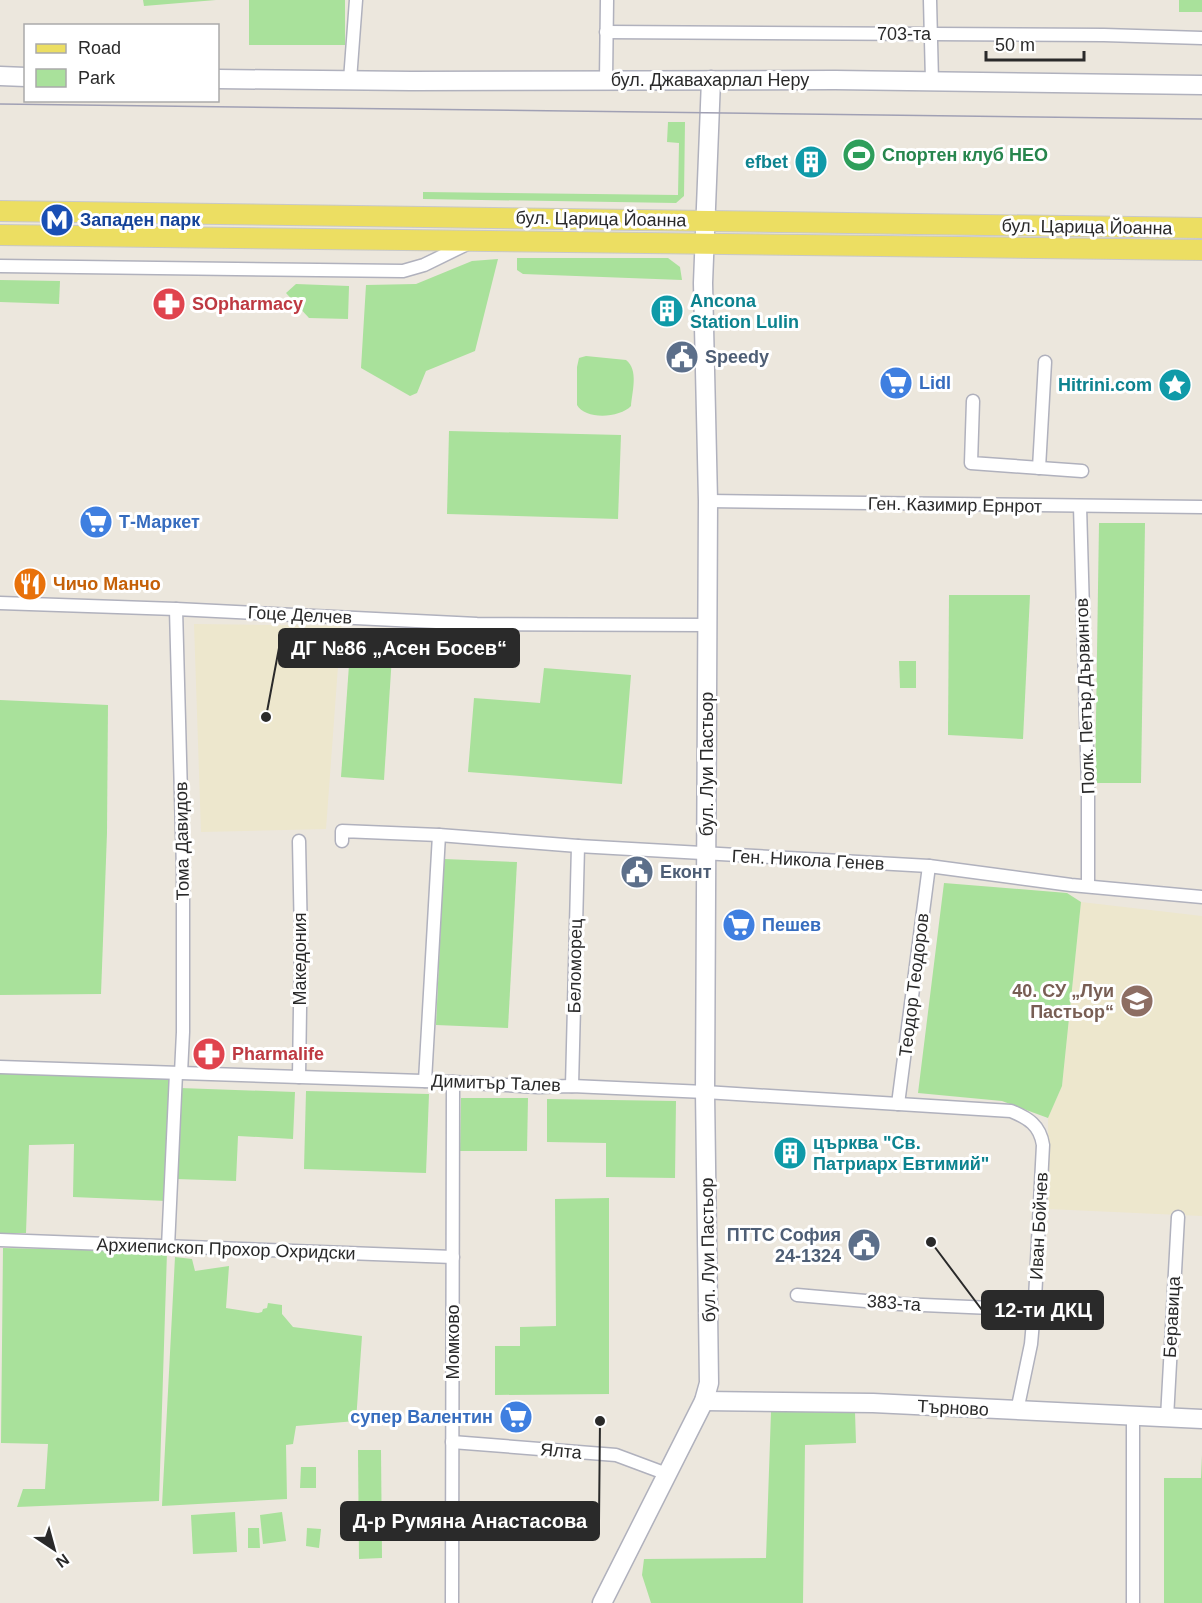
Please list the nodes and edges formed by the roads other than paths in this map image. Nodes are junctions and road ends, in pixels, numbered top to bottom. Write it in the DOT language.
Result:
graph roads {
  1 [pos="356,0"];
  2 [pos="607,0"];
  3 [pos="930,0"];
  4 [pos="606,32"];
  5 [pos="932,34"];
  6 [pos="1202,38"];
  7 [pos="0,76"];
  8 [pos="24,77"];
  9 [pos="219,79"];
  10 [pos="350,80"];
  11 [pos="606,80"];
  12 [pos="711,80"];
  13 [pos="932,81"];
  14 [pos="1202,86"];
  15 [pos="0,211"];
  16 [pos="706,221"];
  17 [pos="1202,228"];
  18 [pos="0,235"];
  19 [pos="473,241"];
  20 [pos="705,244"];
  21 [pos="1202,250"];
  22 [pos="0,266"];
  23 [pos="1045,362"];
  24 [pos="973,401"];
  25 [pos="1039,468"];
  26 [pos="1082,471"];
  27 [pos="708,501"];
  28 [pos="1080,506"];
  29 [pos="1202,507"];
  30 [pos="0,603"];
  31 [pos="176,609"];
  32 [pos="708,626"];
  33 [pos="439,835"];
  34 [pos="342,836"];
  35 [pos="299,841"];
  36 [pos="578,846"];
  37 [pos="706,854"];
  38 [pos="929,866"];
  39 [pos="1088,886"];
  40 [pos="1202,897"];
  41 [pos="0,1067"];
  42 [pos="179,1073"];
  43 [pos="299,1077"];
  44 [pos="425,1081"];
  45 [pos="453,1082"];
  46 [pos="572,1086"];
  47 [pos="705,1092"];
  48 [pos="898,1104"];
  49 [pos="991,1109"];
  50 [pos="1178,1217"];
  51 [pos="0,1240"];
  52 [pos="168,1247"];
  53 [pos="453,1257"];
  54 [pos="796,1295"];
  55 [pos="992,1308"];
  56 [pos="704,1401"];
  57 [pos="1017,1411"];
  58 [pos="1133,1416"];
  59 [pos="1167,1418"];
  60 [pos="1202,1419"];
  61 [pos="452,1442"];
  62 [pos="668,1474"];
  63 [pos="452,1603"];
  64 [pos="602,1603"];
  65 [pos="1133,1603"];
  1 -- 10 [label="street"];
  2 -- 4 [label="street"];
  3 -- 5 [label="street"];
  4 -- 5 [label="street, 703-та"];
  4 -- 11 [label="street"];
  5 -- 6 [label="street, 703-та"];
  5 -- 13 [label="street"];
  7 -- 8 [label="street"];
  9 -- 10 [label="street, бул. Джавахарлал Неру"];
  10 -- 11 [label="street, бул. Джавахарлал Неру"];
  11 -- 12 [label="street, бул. Джавахарлал Неру"];
  12 -- 13 [label="street, бул. Джавахарлал Неру"];
  12 -- 16 [label="street, бул. Луи Пастьор"];
  13 -- 14 [label="street, бул. Джавахарлал Неру"];
  15 -- 16 [label="main road, бул. Царица Йоанна"];
  16 -- 17 [label="main road, бул. Царица Йоанна"];
  16 -- 20 [label="street, бул. Луи Пастьор"];
  18 -- 19 [label="main road, бул. Царица Йоанна"];
  19 -- 20 [label="main road, бул. Царица Йоанна"];
  19 -- 22 [label="street"];
  20 -- 21 [label="main road, бул. Царица Йоанна"];
  20 -- 27 [label="street, бул. Луи Пастьор"];
  23 -- 25 [label="street"];
  24 -- 25 [label="street"];
  25 -- 26 [label="street"];
  27 -- 28 [label="street, Ген. Казимир Ернрот"];
  27 -- 32 [label="street, бул. Луи Пастьор"];
  28 -- 29 [label="street, Ген. Казимир Ернрот"];
  28 -- 39 [label="street, Полк. Петър Дървингов"];
  30 -- 31 [label="street, Гоце Делчев"];
  31 -- 32 [label="street, Гоце Делчев"];
  31 -- 42 [label="street, Тома Давидов"];
  32 -- 37 [label="street, бул. Луи Пастьор"];
  33 -- 34 [label="street, Ген. Никола Генев"];
  33 -- 36 [label="street, Ген. Никола Генев"];
  33 -- 44 [label="street"];
  35 -- 43 [label="street, Македония"];
  36 -- 37 [label="street, Ген. Никола Генев"];
  36 -- 46 [label="street, Беломорец"];
  37 -- 38 [label="street, Ген. Никола Генев"];
  37 -- 47 [label="street, бул. Луи Пастьор"];
  38 -- 39 [label="street, Ген. Никола Генев"];
  38 -- 48 [label="street, Теодор Теодоров"];
  39 -- 40 [label="street, Ген. Никола Генев"];
  41 -- 42 [label="street, Димитър Талев"];
  42 -- 43 [label="street, Димитър Талев"];
  42 -- 52 [label="street, Тома Давидов"];
  43 -- 44 [label="street, Димитър Талев"];
  44 -- 45 [label="street, Димитър Талев"];
  45 -- 46 [label="street, Димитър Талев"];
  45 -- 53 [label="street, Момково"];
  46 -- 47 [label="street, Димитър Талев"];
  47 -- 48 [label="street, Димитър Талев"];
  47 -- 56 [label="street, бул. Луи Пастьор"];
  48 -- 49 [label="street, Димитър Талев"];
  49 -- 57 [label="street, Иван Бойчев"];
  50 -- 59 [label="street, Беравица"];
  51 -- 52 [label="street, Архиепископ Прохор Охридски"];
  52 -- 53 [label="street, Архиепископ Прохор Охридски"];
  53 -- 61 [label="street, Момково"];
  54 -- 55 [label="street, 383-та"];
  56 -- 57 [label="street, Търново"];
  56 -- 62 [label="street, бул. Луи Пастьор"];
  57 -- 58 [label="street, Търново"];
  58 -- 59 [label="street, Търново"];
  58 -- 65 [label="street"];
  59 -- 60 [label="street, Търново"];
  61 -- 62 [label="street, Ялта"];
  61 -- 63 [label="street, Момково"];
  62 -- 64 [label="street, бул. Луи Пастьор"];
}
